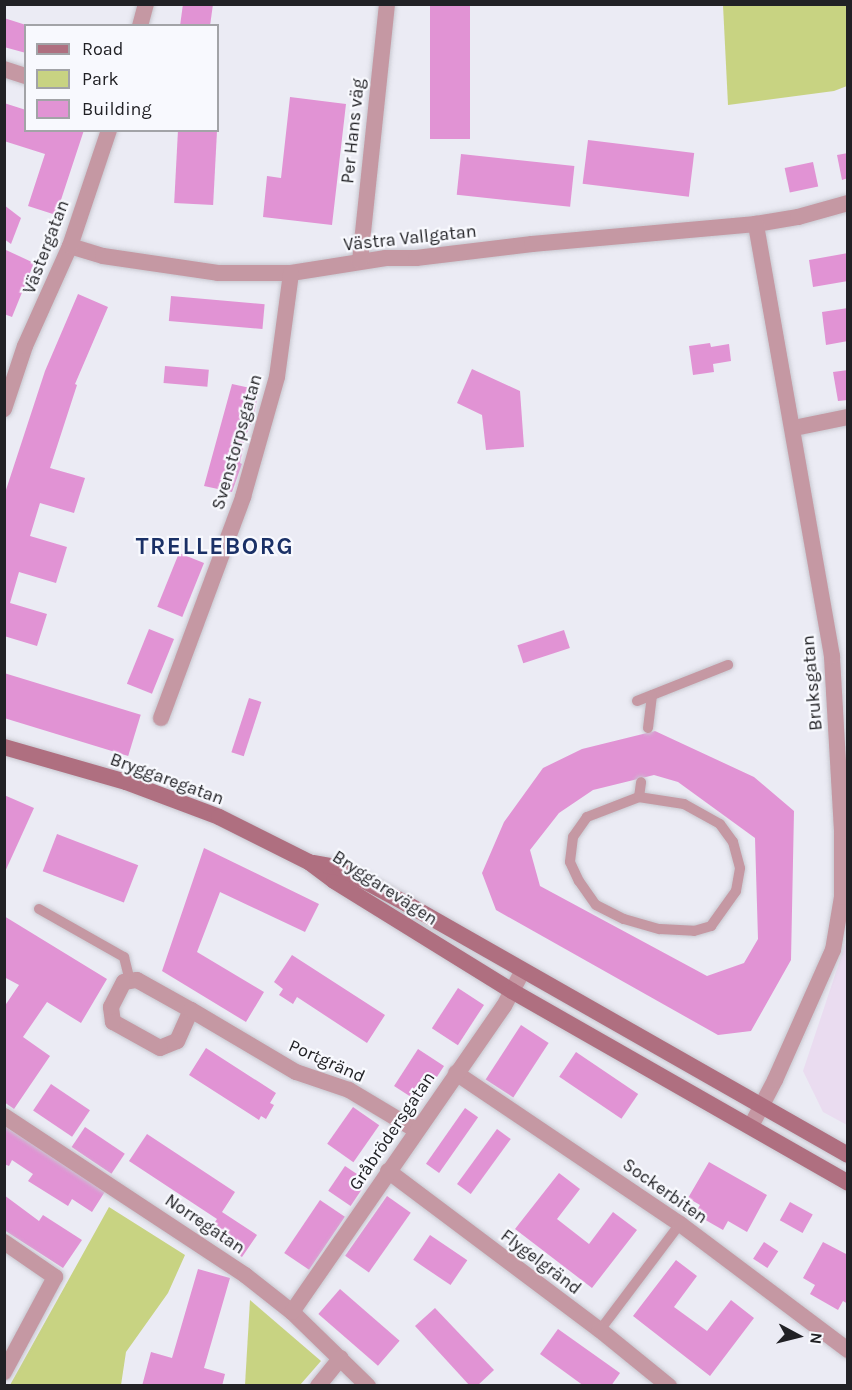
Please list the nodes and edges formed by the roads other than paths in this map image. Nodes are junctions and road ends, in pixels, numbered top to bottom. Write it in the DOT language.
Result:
graph roads {
  1 [pos="146,4"];
  2 [pos="387,4"];
  3 [pos="141,24"];
  4 [pos="4,69"];
  5 [pos="24,75"];
  6 [pos="108,132"];
  7 [pos="848,203"];
  8 [pos="756,224"];
  9 [pos="70,246"];
  10 [pos="360,261"];
  11 [pos="291,273"];
  12 [pos="4,409"];
  13 [pos="848,417"];
  14 [pos="794,429"];
  15 [pos="840,652"];
  16 [pos="728,665"];
  17 [pos="652,695"];
  18 [pos="637,701"];
  19 [pos="161,718"];
  20 [pos="648,728"];
  21 [pos="4,747"];
  22 [pos="641,782"];
  23 [pos="639,797"];
  24 [pos="309,862"];
  25 [pos="39,909"];
  26 [pos="523,971"];
  27 [pos="130,981"];
  28 [pos="512,991"];
  29 [pos="191,1010"];
  30 [pos="456,1073"];
  31 [pos="762,1106"];
  32 [pos="4,1116"];
  33 [pos="750,1126"];
  34 [pos="416,1130"];
  35 [pos="848,1155"];
  36 [pos="388,1171"];
  37 [pos="848,1183"];
  38 [pos="680,1224"];
  39 [pos="4,1242"];
  40 [pos="292,1312"];
  41 [pos="600,1330"];
  42 [pos="848,1350"];
  43 [pos="341,1358"];
  44 [pos="4,1372"];
  45 [pos="318,1386"];
  46 [pos="368,1386"];
  47 [pos="669,1386"];
  1 -- 3 [label="street"];
  2 -- 10 [label="street, Per Hans väg"];
  4 -- 5 [label="street"];
  6 -- 9 [label="street, Västergatan"];
  7 -- 8 [label="street, Västra Vallgatan"];
  8 -- 10 [label="street, Västra Vallgatan"];
  8 -- 14 [label="street, Bruksgatan"];
  9 -- 11 [label="street, Västra Vallgatan"];
  9 -- 12 [label="street, Västergatan"];
  10 -- 11 [label="street, Västra Vallgatan"];
  11 -- 19 [label="street, Svenstorpsgatan"];
  13 -- 14 [label="street"];
  14 -- 15 [label="street, Bruksgatan"];
  15 -- 31 [label="street, Bruksgatan"];
  16 -- 17 [label="lane"];
  17 -- 18 [label="lane"];
  17 -- 20 [label="lane"];
  21 -- 24 [label="main road, Bryggaregatan"];
  22 -- 23 [label="lane"];
  23 -- 23 [label="lane"];
  24 -- 26 [label="main road, Bryggarevägen"];
  24 -- 28 [label="main road, Bryggarevägen"];
  25 -- 27 [label="lane"];
  26 -- 28 [label="street, Gråbrödersgatan"];
  26 -- 31 [label="main road, Bryggarevägen"];
  27 -- 29 [label="street, Portgränd"];
  27 -- 29 [label="street"];
  28 -- 30 [label="street, Gråbrödersgatan"];
  28 -- 33 [label="main road, Bryggarevägen"];
  29 -- 34 [label="street, Portgränd"];
  30 -- 34 [label="street, Gråbrödersgatan"];
  30 -- 38 [label="street, Sockerbiten"];
  31 -- 33 [label="street, Bruksgatan"];
  31 -- 35 [label="main road, Bryggarevägen"];
  32 -- 40 [label="street, Norregatan"];
  33 -- 37 [label="main road, Bryggarevägen"];
  34 -- 36 [label="street, Gråbrödersgatan"];
  36 -- 40 [label="street, Gråbrödersgatan"];
  36 -- 41 [label="street, Flygelgränd"];
  38 -- 41 [label="lane"];
  38 -- 42 [label="street, Sockerbiten"];
  39 -- 44 [label="street"];
  40 -- 43 [label="street, Norregatan"];
  41 -- 47 [label="street, Flygelgränd"];
  43 -- 45 [label="street"];
  43 -- 46 [label="street, Norregatan"];
}
